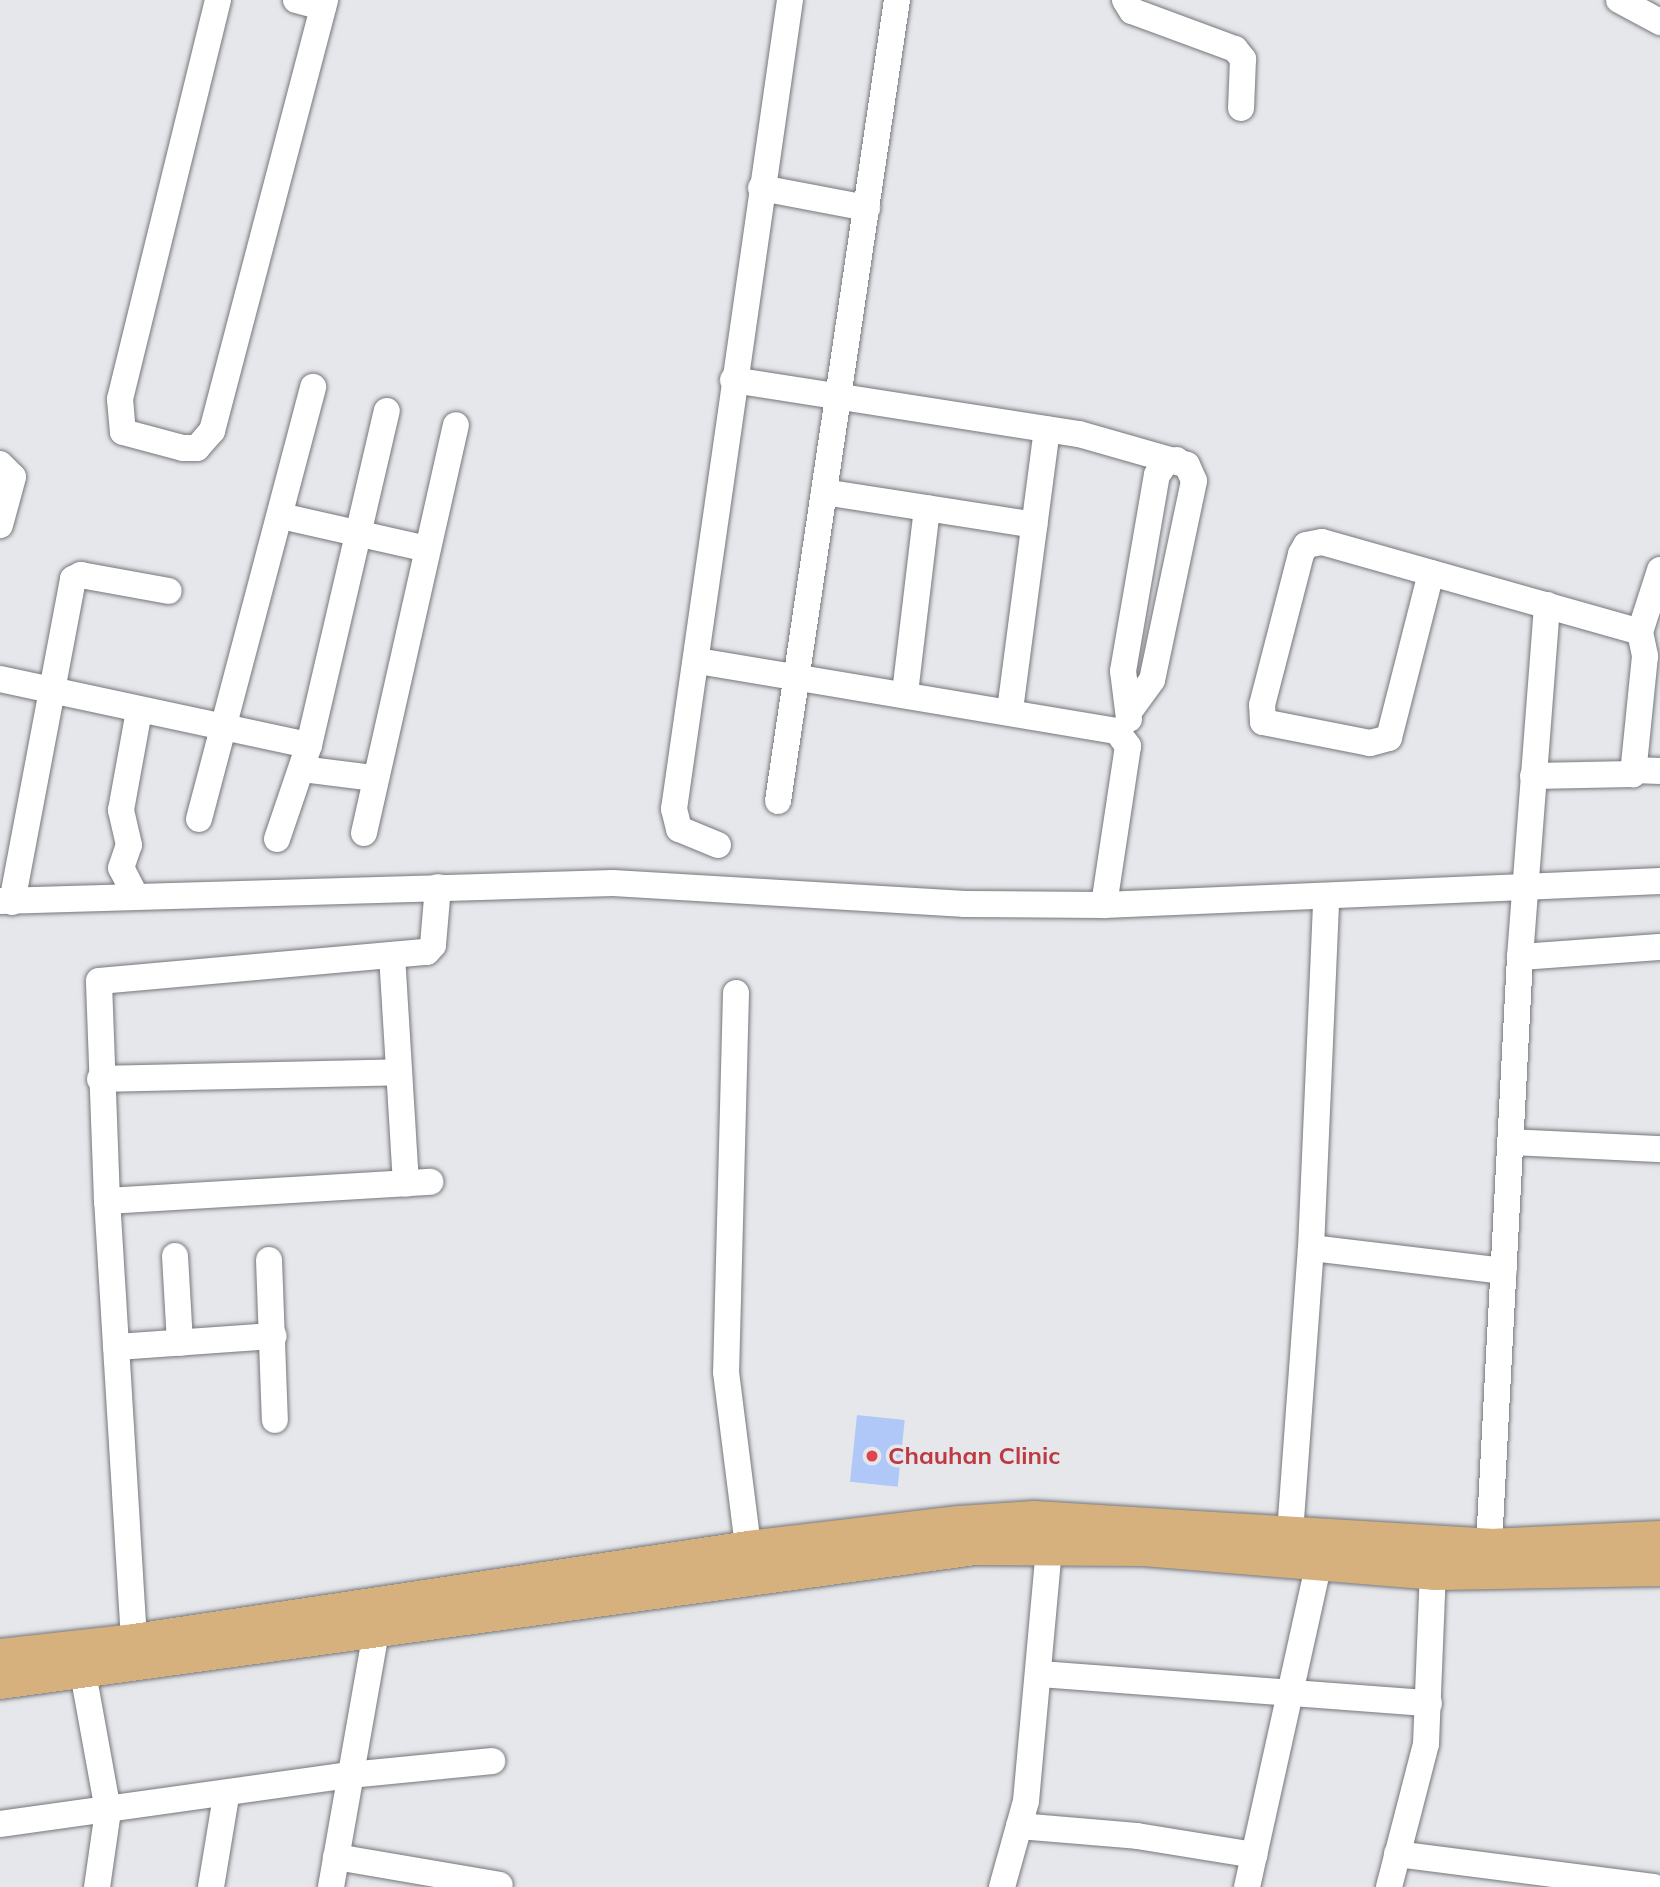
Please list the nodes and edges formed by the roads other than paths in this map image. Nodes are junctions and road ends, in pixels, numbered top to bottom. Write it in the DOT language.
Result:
graph roads {
  1 [pos="218,0"];
  2 [pos="296,0"];
  3 [pos="790,0"];
  4 [pos="897,0"];
  5 [pos="1125,0"];
  6 [pos="1619,0"];
  7 [pos="324,3"];
  8 [pos="1660,22"];
  9 [pos="1241,108"];
  10 [pos="761,188"];
  11 [pos="867,208"];
  12 [pos="733,380"];
  13 [pos="313,387"];
  14 [pos="839,396"];
  15 [pos="387,411"];
  16 [pos="456,425"];
  17 [pos="1047,429"];
  18 [pos="1177,460"];
  19 [pos="0,464"];
  20 [pos="824,492"];
  21 [pos="927,508"];
  22 [pos="281,516"];
  23 [pos="0,525"];
  24 [pos="1034,525"];
  25 [pos="355,532"];
  26 [pos="427,549"];
  27 [pos="1660,570"];
  28 [pos="1431,573"];
  29 [pos="169,591"];
  30 [pos="1546,605"];
  31 [pos="1640,632"];
  32 [pos="698,661"];
  33 [pos="797,676"];
  34 [pos="0,679"];
  35 [pos="48,690"];
  36 [pos="905,693"];
  37 [pos="1132,708"];
  38 [pos="1010,710"];
  39 [pos="139,711"];
  40 [pos="221,730"];
  41 [pos="1126,738"];
  42 [pos="305,757"];
  43 [pos="1647,770"];
  44 [pos="1533,776"];
  45 [pos="373,778"];
  46 [pos="778,801"];
  47 [pos="199,820"];
  48 [pos="364,833"];
  49 [pos="277,839"];
  50 [pos="718,845"];
  51 [pos="1660,881"];
  52 [pos="1527,884"];
  53 [pos="438,887"];
  54 [pos="135,895"];
  55 [pos="1326,898"];
  56 [pos="6,902"];
  57 [pos="1104,905"];
  58 [pos="1660,947"];
  59 [pos="392,955"];
  60 [pos="1520,957"];
  61 [pos="736,993"];
  62 [pos="399,1072"];
  63 [pos="100,1079"];
  64 [pos="1510,1142"];
  65 [pos="1660,1149"];
  66 [pos="107,1201"];
  67 [pos="1311,1248"];
  68 [pos="175,1256"];
  69 [pos="270,1260"];
  70 [pos="1504,1271"];
  71 [pos="274,1336"];
  72 [pos="180,1343"];
  73 [pos="116,1347"];
  74 [pos="275,1420"];
  75 [pos="1290,1533"];
  76 [pos="1660,1537"];
  77 [pos="1489,1545"];
  78 [pos="1049,1546"];
  79 [pos="748,1547"];
  80 [pos="1318,1566"];
  81 [pos="1660,1569"];
  82 [pos="1433,1573"];
  83 [pos="376,1631"];
  84 [pos="134,1640"];
  85 [pos="0,1655"];
  86 [pos="83,1673"];
  87 [pos="1040,1674"];
  88 [pos="0,1682"];
  89 [pos="1292,1693"];
  90 [pos="1429,1703"];
  91 [pos="492,1761"];
  92 [pos="350,1775"];
  93 [pos="226,1796"];
  94 [pos="108,1811"];
  95 [pos="0,1824"];
  96 [pos="1019,1826"];
  97 [pos="1397,1854"];
  98 [pos="1254,1855"];
  99 [pos="336,1857"];
  100 [pos="500,1885"];
  101 [pos="97,1887"];
  102 [pos="211,1887"];
  103 [pos="331,1887"];
  104 [pos="1002,1887"];
  105 [pos="1247,1887"];
  106 [pos="1389,1887"];
  107 [pos="1654,1887"];
  1 -- 7 [label="street"];
  2 -- 7 [label="street"];
  3 -- 10 [label="street"];
  4 -- 11 [label="street"];
  5 -- 9 [label="street"];
  6 -- 8 [label="street"];
  10 -- 11 [label="street"];
  10 -- 12 [label="street"];
  11 -- 14 [label="street"];
  12 -- 14 [label="street"];
  12 -- 32 [label="street"];
  13 -- 22 [label="street"];
  14 -- 17 [label="street"];
  14 -- 20 [label="street"];
  15 -- 25 [label="street"];
  16 -- 26 [label="street"];
  17 -- 18 [label="street"];
  17 -- 24 [label="street"];
  18 -- 37 [label="street"];
  18 -- 37 [label="street"];
  19 -- 23 [label="street"];
  20 -- 21 [label="street"];
  20 -- 33 [label="street"];
  21 -- 24 [label="street"];
  21 -- 36 [label="street"];
  22 -- 25 [label="street"];
  22 -- 40 [label="street"];
  24 -- 38 [label="street"];
  25 -- 26 [label="street"];
  25 -- 42 [label="street"];
  26 -- 45 [label="street"];
  27 -- 31 [label="street"];
  28 -- 28 [label="street"];
  28 -- 30 [label="street"];
  29 -- 35 [label="street"];
  30 -- 31 [label="street"];
  30 -- 44 [label="street"];
  31 -- 43 [label="street"];
  32 -- 33 [label="street"];
  32 -- 50 [label="street"];
  33 -- 36 [label="street"];
  33 -- 46 [label="street"];
  34 -- 35 [label="street"];
  35 -- 39 [label="street"];
  35 -- 56 [label="street"];
  36 -- 38 [label="street"];
  37 -- 41 [label="street"];
  38 -- 41 [label="street"];
  39 -- 40 [label="street"];
  39 -- 54 [label="street"];
  40 -- 42 [label="street"];
  40 -- 47 [label="street"];
  41 -- 57 [label="street"];
  42 -- 45 [label="street"];
  42 -- 49 [label="street"];
  43 -- 44 [label="street"];
  44 -- 52 [label="street"];
  45 -- 48 [label="street"];
  51 -- 52 [label="street"];
  52 -- 55 [label="street"];
  52 -- 60 [label="street"];
  53 -- 54 [label="street"];
  53 -- 57 [label="street"];
  53 -- 59 [label="street"];
  54 -- 56 [label="street"];
  55 -- 57 [label="street"];
  55 -- 67 [label="street"];
  58 -- 60 [label="street"];
  59 -- 62 [label="street"];
  59 -- 63 [label="street"];
  60 -- 64 [label="street"];
  61 -- 79 [label="street"];
  62 -- 63 [label="street"];
  62 -- 66 [label="street"];
  63 -- 66 [label="street"];
  64 -- 65 [label="street"];
  64 -- 70 [label="street"];
  66 -- 73 [label="street"];
  67 -- 70 [label="street"];
  67 -- 75 [label="street"];
  68 -- 72 [label="street"];
  69 -- 71 [label="street"];
  70 -- 77 [label="street"];
  71 -- 72 [label="street"];
  71 -- 74 [label="street"];
  72 -- 73 [label="street"];
  73 -- 84 [label="street"];
  75 -- 77 [label="main road"];
  75 -- 79 [label="main road"];
  76 -- 77 [label="main road"];
  78 -- 80 [label="main road"];
  78 -- 83 [label="main road"];
  78 -- 87 [label="street"];
  79 -- 84 [label="main road"];
  80 -- 82 [label="main road"];
  80 -- 89 [label="street"];
  81 -- 82 [label="main road"];
  82 -- 90 [label="street"];
  83 -- 86 [label="main road"];
  83 -- 92 [label="street"];
  84 -- 85 [label="main road"];
  86 -- 88 [label="main road"];
  86 -- 94 [label="street"];
  87 -- 89 [label="street"];
  87 -- 96 [label="street"];
  89 -- 90 [label="street"];
  89 -- 98 [label="street"];
  90 -- 97 [label="street"];
  91 -- 92 [label="street"];
  92 -- 93 [label="street"];
  92 -- 99 [label="street"];
  93 -- 94 [label="street"];
  93 -- 102 [label="street"];
  94 -- 95 [label="street"];
  94 -- 101 [label="street"];
  96 -- 98 [label="street"];
  96 -- 104 [label="street"];
  97 -- 106 [label="street"];
  97 -- 107 [label="street"];
  98 -- 105 [label="street"];
  99 -- 100 [label="street"];
  99 -- 103 [label="street"];
}
